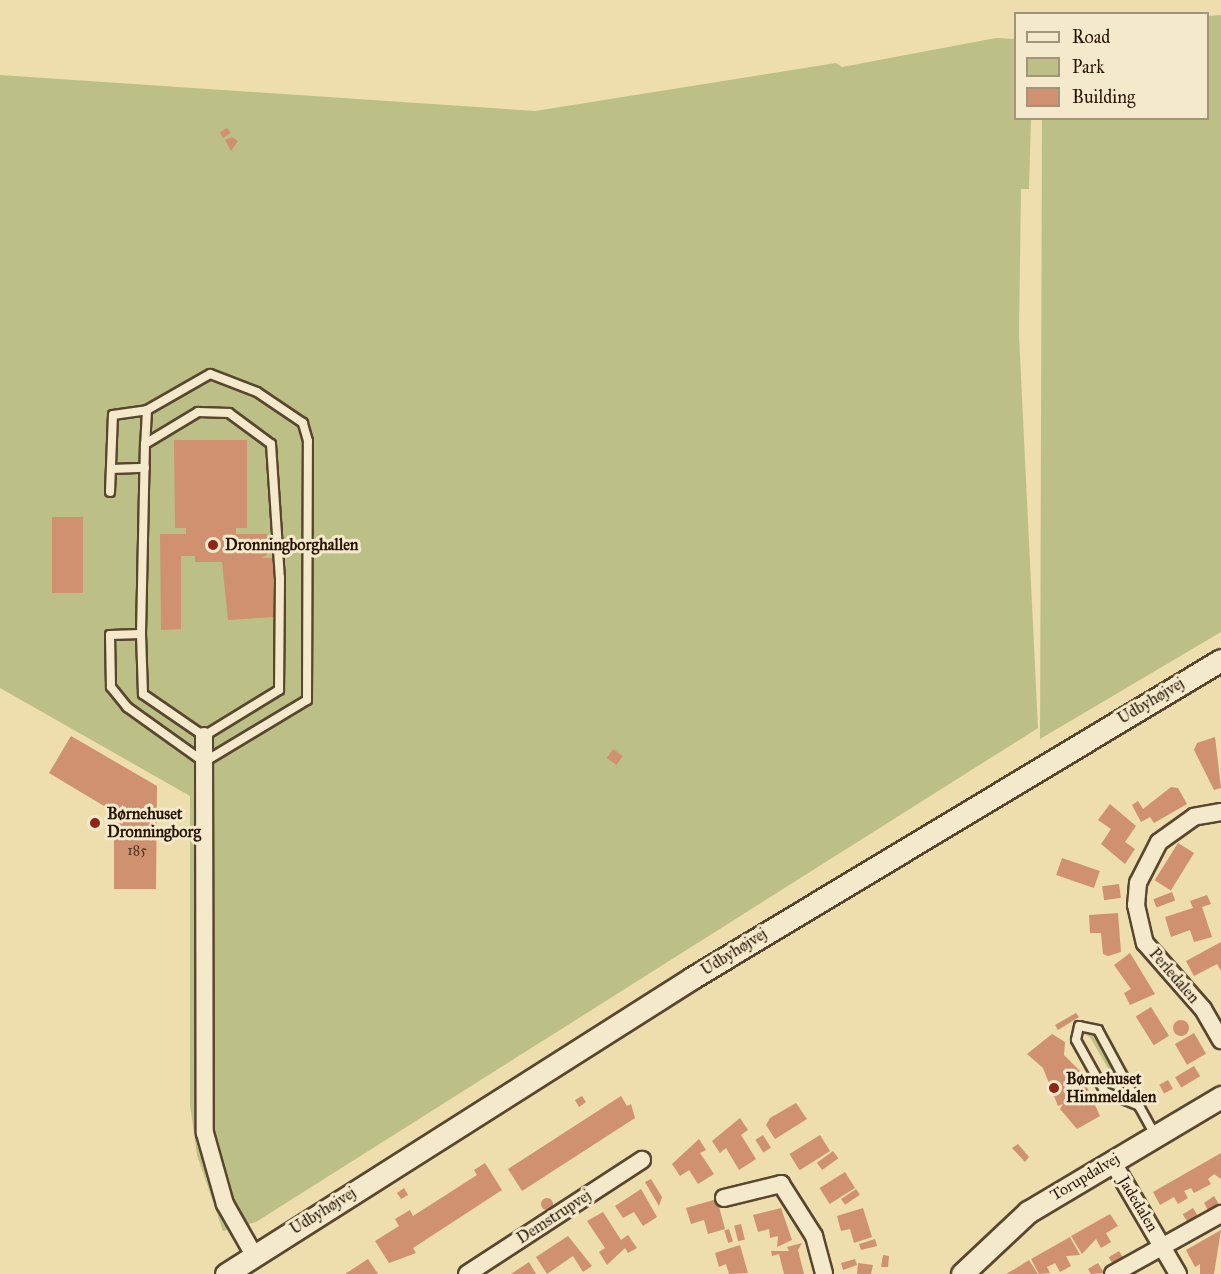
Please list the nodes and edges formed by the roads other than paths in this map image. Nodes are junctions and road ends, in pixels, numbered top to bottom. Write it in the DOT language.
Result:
graph roads {
  1 [pos="147,410"];
  2 [pos="146,444"];
  3 [pos="145,468"];
  4 [pos="111,469"];
  5 [pos="110,492"];
  6 [pos="141,634"];
  7 [pos="1221,660"];
  8 [pos="204,736"];
  9 [pos="204,762"];
  10 [pos="1221,812"];
  11 [pos="1221,1040"];
  12 [pos="1221,1097"];
  13 [pos="1139,1106"];
  14 [pos="1156,1135"];
  15 [pos="642,1160"];
  16 [pos="1112,1161"];
  17 [pos="724,1198"];
  18 [pos="1221,1214"];
  19 [pos="1163,1247"];
  20 [pos="254,1255"];
  21 [pos="226,1274"];
  22 [pos="467,1274"];
  23 [pos="824,1274"];
  24 [pos="962,1274"];
  25 [pos="1113,1274"];
  26 [pos="1178,1274"];
  1 -- 2 [label="lane"];
  1 -- 4 [label="lane"];
  1 -- 9 [label="lane"];
  2 -- 3 [label="lane"];
  2 -- 8 [label="lane"];
  3 -- 4 [label="lane"];
  3 -- 6 [label="lane"];
  4 -- 5 [label="lane"];
  6 -- 8 [label="lane"];
  6 -- 9 [label="lane"];
  7 -- 20 [label="street, Udbyhøjvej"];
  8 -- 9 [label="street"];
  9 -- 20 [label="street"];
  10 -- 11 [label="street, Perledalen"];
  12 -- 14 [label="street, Torupdalvej"];
  13 -- 13 [label="lane"];
  13 -- 14 [label="lane"];
  14 -- 16 [label="street, Torupdalvej"];
  15 -- 22 [label="street, Demstrupvej"];
  16 -- 19 [label="street, Jadedalen"];
  16 -- 24 [label="street, Torupdalvej"];
  17 -- 23 [label="street"];
  18 -- 19 [label="street, Jadedalen"];
  19 -- 25 [label="street, Jadedalen"];
  19 -- 26 [label="street, Jadedalen"];
  20 -- 21 [label="street, Udbyhøjvej"];
}
